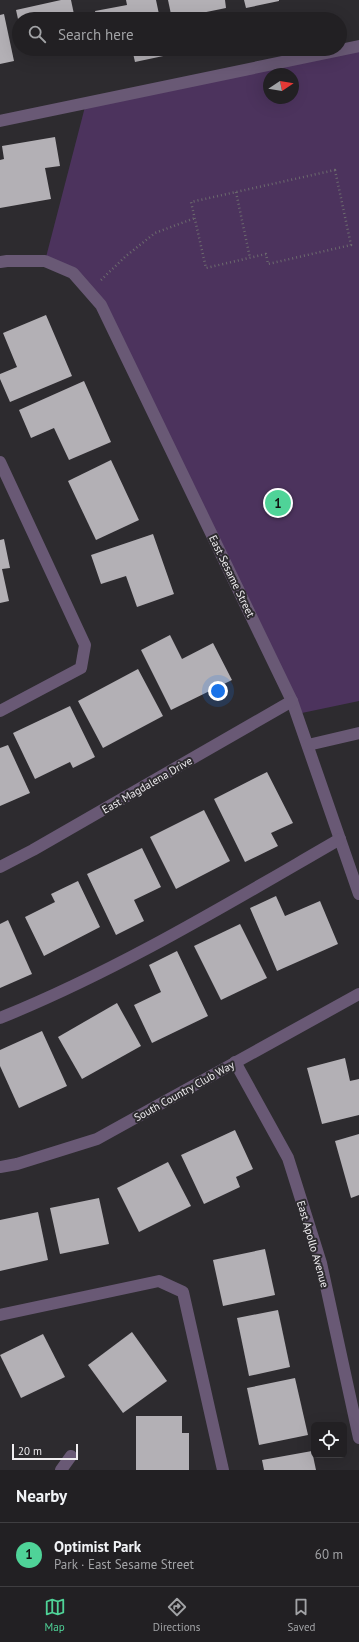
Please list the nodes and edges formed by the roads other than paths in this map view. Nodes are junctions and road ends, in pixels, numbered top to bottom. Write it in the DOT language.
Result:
graph roads {
  1 [pos="359,46"];
  2 [pos="347,49"];
  3 [pos="311,56"];
  4 [pos="0,121"];
  5 [pos="0,262"];
  6 [pos="0,462"];
  7 [pos="292,701"];
  8 [pos="0,710"];
  9 [pos="359,733"];
  10 [pos="308,745"];
  11 [pos="340,839"];
  12 [pos="0,866"];
  13 [pos="359,894"];
  14 [pos="359,994"];
  15 [pos="0,1018"];
  16 [pos="235,1062"];
  17 [pos="0,1168"];
  18 [pos="0,1315"];
  19 [pos="359,1438"];
  20 [pos="71,1456"];
  21 [pos="61,1470"];
  22 [pos="223,1470"];
  1 -- 2 [label="street"];
  3 -- 4 [label="street"];
  5 -- 7 [label="street, East Sesame Street"];
  6 -- 8 [label="street"];
  7 -- 10 [label="street, East Sesame Street"];
  7 -- 12 [label="street, East Magdalena Drive"];
  9 -- 10 [label="street"];
  10 -- 11 [label="street, East Sesame Street"];
  11 -- 13 [label="street, East Sesame Street"];
  11 -- 15 [label="street"];
  14 -- 16 [label="street, South Country Club Way"];
  16 -- 17 [label="street, South Country Club Way"];
  16 -- 19 [label="street, East Apollo Avenue"];
  18 -- 22 [label="street"];
  20 -- 21 [label="street"];
}
